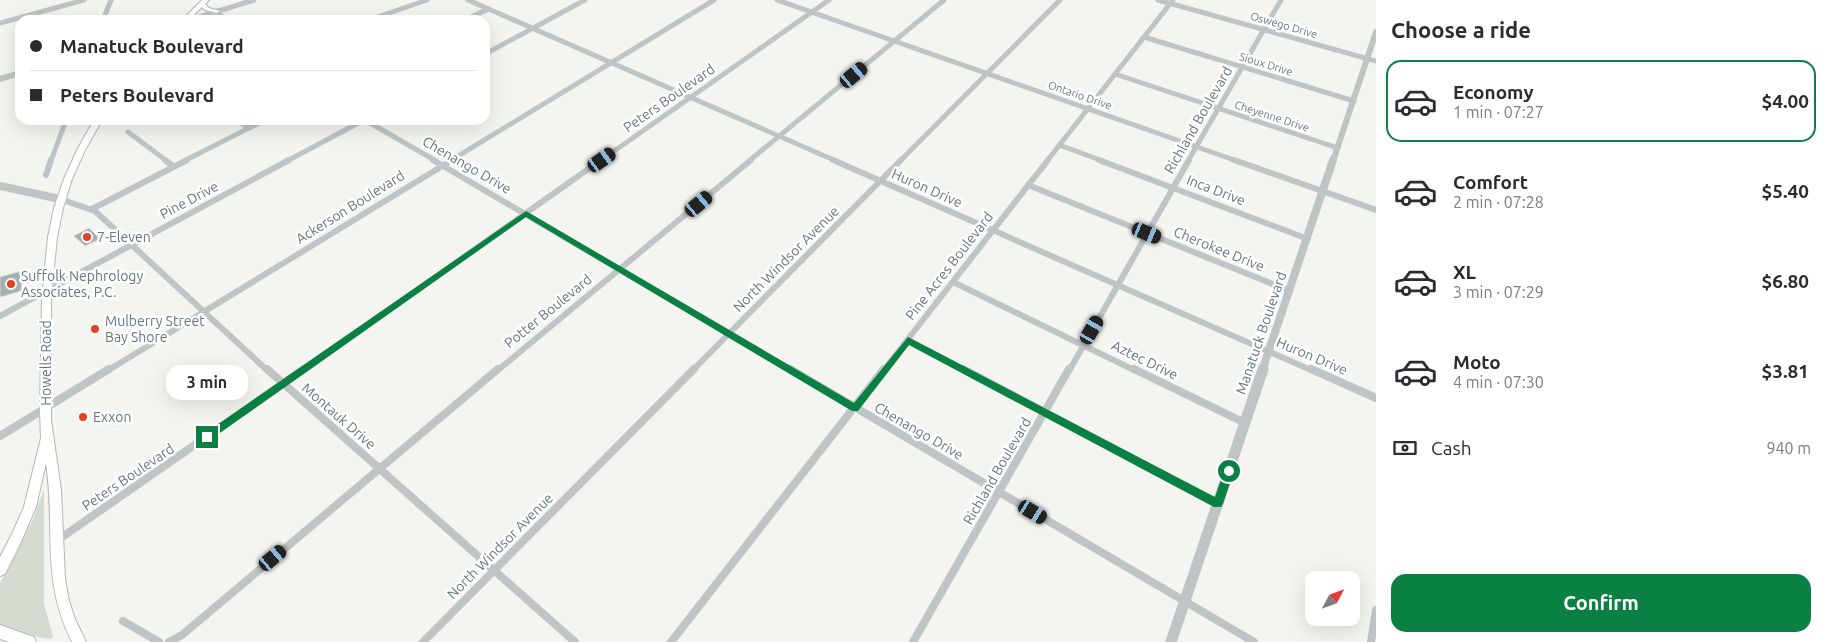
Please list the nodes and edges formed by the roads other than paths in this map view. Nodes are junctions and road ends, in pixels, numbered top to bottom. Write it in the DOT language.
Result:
graph roads {
  1 [pos="84,0"];
  2 [pos="111,0"];
  3 [pos="254,0"];
  4 [pos="427,0"];
  5 [pos="468,0"];
  6 [pos="585,0"];
  7 [pos="714,0"];
  8 [pos="777,0"];
  9 [pos="829,0"];
  10 [pos="944,0"];
  11 [pos="1060,0"];
  12 [pos="1158,0"];
  13 [pos="1281,0"];
  14 [pos="204,2"];
  15 [pos="1171,2"];
  16 [pos="488,8"];
  17 [pos="217,11"];
  18 [pos="812,12"];
  19 [pos="32,15"];
  20 [pos="105,15"];
  21 [pos="190,15"];
  22 [pos="205,15"];
  23 [pos="221,15"];
  24 [pos="384,15"];
  25 [pos="475,15"];
  26 [pos="15,20"];
  27 [pos="0,24"];
  28 [pos="533,28"];
  29 [pos="1264,30"];
  30 [pos="1376,32"];
  31 [pos="1144,37"];
  32 [pos="895,41"];
  33 [pos="490,51"];
  34 [pos="1372,60"];
  35 [pos="612,62"];
  36 [pos="1242,67"];
  37 [pos="987,73"];
  38 [pos="15,74"];
  39 [pos="1115,74"];
  40 [pos="0,79"];
  41 [pos="691,97"];
  42 [pos="1354,101"];
  43 [pos="1088,109"];
  44 [pos="1219,109"];
  45 [pos="64,125"];
  46 [pos="95,125"];
  47 [pos="244,125"];
  48 [pos="255,125"];
  49 [pos="356,125"];
  50 [pos="374,125"];
  51 [pos="249,128"];
  52 [pos="128,132"];
  53 [pos="780,137"];
  54 [pos="1059,145"];
  55 [pos="1197,147"];
  56 [pos="1338,148"];
  57 [pos="442,165"];
  58 [pos="173,166"];
  59 [pos="46,175"];
  60 [pos="881,181"];
  61 [pos="1028,185"];
  62 [pos="0,186"];
  63 [pos="1173,187"];
  64 [pos="1324,192"];
  65 [pos="60,199"];
  66 [pos="92,209"];
  67 [pos="1376,210"];
  68 [pos="526,214"];
  69 [pos="992,231"];
  70 [pos="1147,233"];
  71 [pos="1308,239"];
  72 [pos="132,245"];
  73 [pos="619,270"];
  74 [pos="953,282"];
  75 [pos="1118,286"];
  76 [pos="1290,291"];
  77 [pos="46,292"];
  78 [pos="205,311"];
  79 [pos="0,316"];
  80 [pos="730,334"];
  81 [pos="908,340"];
  82 [pos="1084,344"];
  83 [pos="1269,351"];
  84 [pos="282,383"];
  85 [pos="1376,398"];
  86 [pos="46,408"];
  87 [pos="855,408"];
  88 [pos="1045,412"];
  89 [pos="1245,423"];
  90 [pos="0,436"];
  91 [pos="47,439"];
  92 [pos="379,468"];
  93 [pos="999,492"];
  94 [pos="1218,504"];
  95 [pos="55,542"];
  96 [pos="495,569"];
  97 [pos="0,570"];
  98 [pos="1184,601"];
  99 [pos="1376,610"];
  100 [pos="123,621"];
  101 [pos="0,632"];
  102 [pos="18,641"];
  103 [pos="79,642"];
  104 [pos="159,642"];
  105 [pos="169,642"];
  106 [pos="423,642"];
  107 [pos="575,642"];
  108 [pos="671,642"];
  109 [pos="913,642"];
  110 [pos="1170,642"];
  111 [pos="1254,642"];
  112 [pos="1371,642"];
  1 -- 19 [label="street"];
  2 -- 20 [label="street"];
  3 -- 17 [label="street"];
  4 -- 24 [label="street"];
  5 -- 16 [label="street, Huron Drive"];
  6 -- 28 [label="street"];
  7 -- 35 [label="street, Ackerson Boulevard"];
  8 -- 18 [label="street, Ontario Drive"];
  9 -- 18 [label="street, Peters Boulevard"];
  10 -- 32 [label="street, Potter Boulevard"];
  11 -- 37 [label="street, North Windsor Avenue"];
  12 -- 15 [label="street, Oswego Drive"];
  13 -- 29 [label="street, Richland Boulevard"];
  14 -- 17 [label="main road"];
  14 -- 21 [label="main road"];
  15 -- 29 [label="street, Oswego Drive"];
  15 -- 31 [label="street, Pine Acres Boulevard"];
  16 -- 25 [label="street"];
  16 -- 28 [label="street, Huron Drive"];
  17 -- 22 [label="street"];
  17 -- 23 [label="street"];
  18 -- 32 [label="street, Ontario Drive"];
  18 -- 41 [label="street, Peters Boulevard"];
  26 -- 27 [label="street"];
  28 -- 33 [label="street"];
  28 -- 35 [label="street, Huron Drive"];
  29 -- 34 [label="street, Oswego Drive"];
  29 -- 36 [label="street, Richland Boulevard"];
  30 -- 34 [label="street, Manatuck Boulevard"];
  31 -- 36 [label="street, Sioux Drive"];
  31 -- 39 [label="street, Pine Acres Boulevard"];
  32 -- 37 [label="street, Ontario Drive"];
  32 -- 53 [label="street, Potter Boulevard"];
  34 -- 42 [label="street, Manatuck Boulevard"];
  35 -- 41 [label="street, Huron Drive"];
  35 -- 57 [label="street, Ackerson Boulevard"];
  36 -- 42 [label="street, Sioux Drive"];
  36 -- 44 [label="street, Richland Boulevard"];
  37 -- 43 [label="street, Ontario Drive"];
  37 -- 60 [label="street, North Windsor Avenue"];
  38 -- 40 [label="street"];
  39 -- 43 [label="street, Pine Acres Boulevard"];
  39 -- 44 [label="street, Cheyenne Drive"];
  41 -- 53 [label="street, Huron Drive"];
  41 -- 68 [label="street, Peters Boulevard"];
  42 -- 56 [label="street, Manatuck Boulevard"];
  43 -- 54 [label="street, Pine Acres Boulevard"];
  43 -- 55 [label="street, Ontario Drive"];
  44 -- 55 [label="street, Richland Boulevard"];
  44 -- 56 [label="street, Cheyenne Drive"];
  45 -- 59 [label="street"];
  46 -- 65 [label="main road, Howells Road"];
  47 -- 51 [label="street"];
  48 -- 51 [label="street"];
  49 -- 72 [label="street, Pine Drive"];
  50 -- 57 [label="street, Chenango Drive"];
  51 -- 58 [label="street"];
  52 -- 58 [label="street"];
  53 -- 60 [label="street, Huron Drive"];
  53 -- 73 [label="street, Potter Boulevard"];
  54 -- 61 [label="street, Pine Acres Boulevard"];
  54 -- 63 [label="street, Inca Drive"];
  55 -- 63 [label="street, Richland Boulevard"];
  55 -- 64 [label="street, Ontario Drive"];
  56 -- 64 [label="street, Manatuck Boulevard"];
  57 -- 68 [label="street, Chenango Drive"];
  57 -- 78 [label="street, Ackerson Boulevard"];
  58 -- 66 [label="street"];
  60 -- 69 [label="street, Huron Drive"];
  60 -- 80 [label="street, North Windsor Avenue"];
  61 -- 69 [label="street, Pine Acres Boulevard"];
  61 -- 70 [label="street, Cherokee Drive"];
  62 -- 65 [label="street"];
  63 -- 70 [label="street, Richland Boulevard"];
  63 -- 71 [label="street, Inca Drive"];
  64 -- 67 [label="street, Ontario Drive"];
  64 -- 71 [label="street, Manatuck Boulevard"];
  65 -- 66 [label="street, Montauk Drive"];
  65 -- 77 [label="main road, Howells Road"];
  66 -- 72 [label="street, Montauk Drive"];
  68 -- 73 [label="street, Chenango Drive"];
  68 -- 84 [label="street, Peters Boulevard"];
  69 -- 74 [label="street, Pine Acres Boulevard"];
  69 -- 75 [label="street, Huron Drive"];
  70 -- 75 [label="street, Richland Boulevard"];
  70 -- 76 [label="street, Cherokee Drive"];
  71 -- 76 [label="street, Manatuck Boulevard"];
  72 -- 77 [label="street, Pine Drive"];
  72 -- 78 [label="street, Montauk Drive"];
  73 -- 80 [label="street, Chenango Drive"];
  73 -- 92 [label="street, Potter Boulevard"];
  74 -- 81 [label="street, Pine Acres Boulevard"];
  74 -- 82 [label="street, Aztec Drive"];
  75 -- 82 [label="street, Richland Boulevard"];
  75 -- 83 [label="street, Huron Drive"];
  76 -- 83 [label="street, Manatuck Boulevard"];
  77 -- 79 [label="street, Pine Drive"];
  77 -- 86 [label="main road, Howells Road"];
  78 -- 84 [label="street, Montauk Drive"];
  78 -- 86 [label="street, Ackerson Boulevard"];
  80 -- 87 [label="street, Chenango Drive"];
  80 -- 96 [label="street, North Windsor Avenue"];
  81 -- 87 [label="street, Pine Acres Boulevard"];
  81 -- 88 [label="street"];
  82 -- 88 [label="street, Richland Boulevard"];
  82 -- 89 [label="street, Aztec Drive"];
  83 -- 85 [label="street, Huron Drive"];
  83 -- 89 [label="street, Manatuck Boulevard"];
  84 -- 92 [label="street, Montauk Drive"];
  84 -- 95 [label="street, Peters Boulevard"];
  86 -- 90 [label="street, Ackerson Boulevard"];
  86 -- 91 [label="main road, Howells Road"];
  87 -- 93 [label="street, Chenango Drive"];
  87 -- 108 [label="street, Pine Acres Boulevard"];
  88 -- 93 [label="street, Richland Boulevard"];
  88 -- 94 [label="street"];
  89 -- 94 [label="street, Manatuck Boulevard"];
  91 -- 95 [label="main road, Howells Road"];
  91 -- 97 [label="main road, Howells Road"];
  92 -- 96 [label="street, Montauk Drive"];
  92 -- 105 [label="street, Potter Boulevard"];
  93 -- 98 [label="street, Chenango Drive"];
  93 -- 109 [label="street, Richland Boulevard"];
  94 -- 98 [label="street, Manatuck Boulevard"];
  95 -- 103 [label="main road, Howells Road"];
  96 -- 106 [label="street, North Windsor Avenue"];
  96 -- 107 [label="street, Montauk Drive"];
  98 -- 110 [label="street, Manatuck Boulevard"];
  98 -- 111 [label="street, Chenango Drive"];
  99 -- 112 [label="street"];
  100 -- 104 [label="street"];
  101 -- 102 [label="main road"];
}
